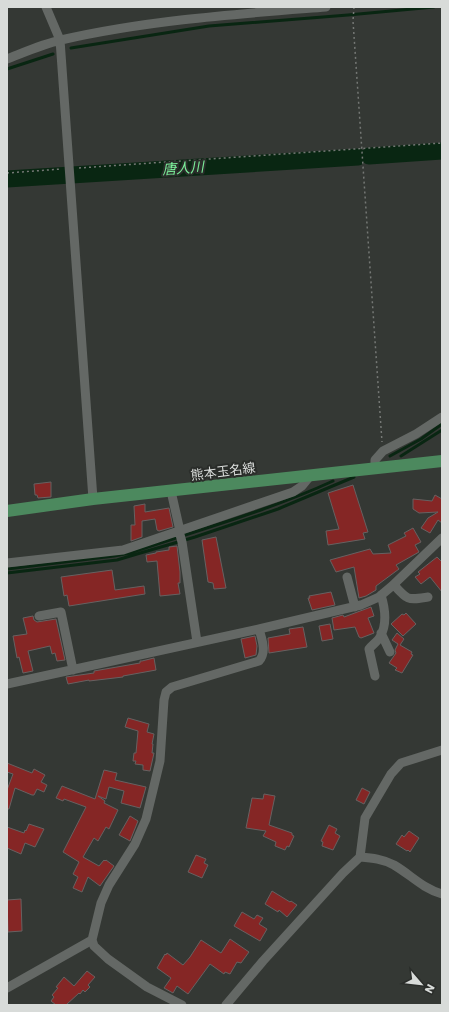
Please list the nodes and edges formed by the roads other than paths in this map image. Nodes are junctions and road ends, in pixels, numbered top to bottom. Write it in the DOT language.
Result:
graph roads {
  1 [pos="46,7"];
  2 [pos="326,7"];
  3 [pos="243,10"];
  4 [pos="60,40"];
  5 [pos="7,59"];
  6 [pos="442,417"];
  7 [pos="442,461"];
  8 [pos="375,468"];
  9 [pos="311,475"];
  10 [pos="171,491"];
  11 [pos="93,499"];
  12 [pos="7,511"];
  13 [pos="180,535"];
  14 [pos="442,538"];
  15 [pos="7,563"];
  16 [pos="347,578"];
  17 [pos="394,585"];
  18 [pos="381,595"];
  19 [pos="428,597"];
  20 [pos="355,607"];
  21 [pos="39,616"];
  22 [pos="259,629"];
  23 [pos="381,633"];
  24 [pos="197,642"];
  25 [pos="390,652"];
  26 [pos="73,670"];
  27 [pos="375,676"];
  28 [pos="7,684"];
  29 [pos="442,750"];
  30 [pos="360,857"];
  31 [pos="442,894"];
  32 [pos="92,940"];
  33 [pos="7,988"];
  34 [pos="182,1005"];
  35 [pos="226,1005"];
  1 -- 4 [label="street"];
  2 -- 3 [label="street"];
  3 -- 4 [label="street"];
  4 -- 5 [label="street"];
  4 -- 11 [label="street"];
  6 -- 8 [label="street"];
  7 -- 8 [label="main road, 熊本玉名線"];
  8 -- 9 [label="main road, 熊本玉名線"];
  9 -- 10 [label="main road, 熊本玉名線"];
  9 -- 13 [label="street"];
  10 -- 11 [label="main road, 熊本玉名線"];
  10 -- 13 [label="street"];
  11 -- 12 [label="main road, 熊本玉名線"];
  13 -- 15 [label="street"];
  13 -- 24 [label="street"];
  14 -- 17 [label="street"];
  16 -- 20 [label="street"];
  17 -- 18 [label="street"];
  17 -- 19 [label="street"];
  18 -- 20 [label="street"];
  18 -- 23 [label="street"];
  20 -- 22 [label="street"];
  21 -- 26 [label="street"];
  22 -- 24 [label="street"];
  22 -- 32 [label="street"];
  23 -- 25 [label="street"];
  23 -- 27 [label="street"];
  24 -- 26 [label="street"];
  26 -- 28 [label="street"];
  29 -- 30 [label="street"];
  30 -- 31 [label="street"];
  30 -- 35 [label="street"];
  32 -- 33 [label="street"];
  32 -- 34 [label="street"];
}
